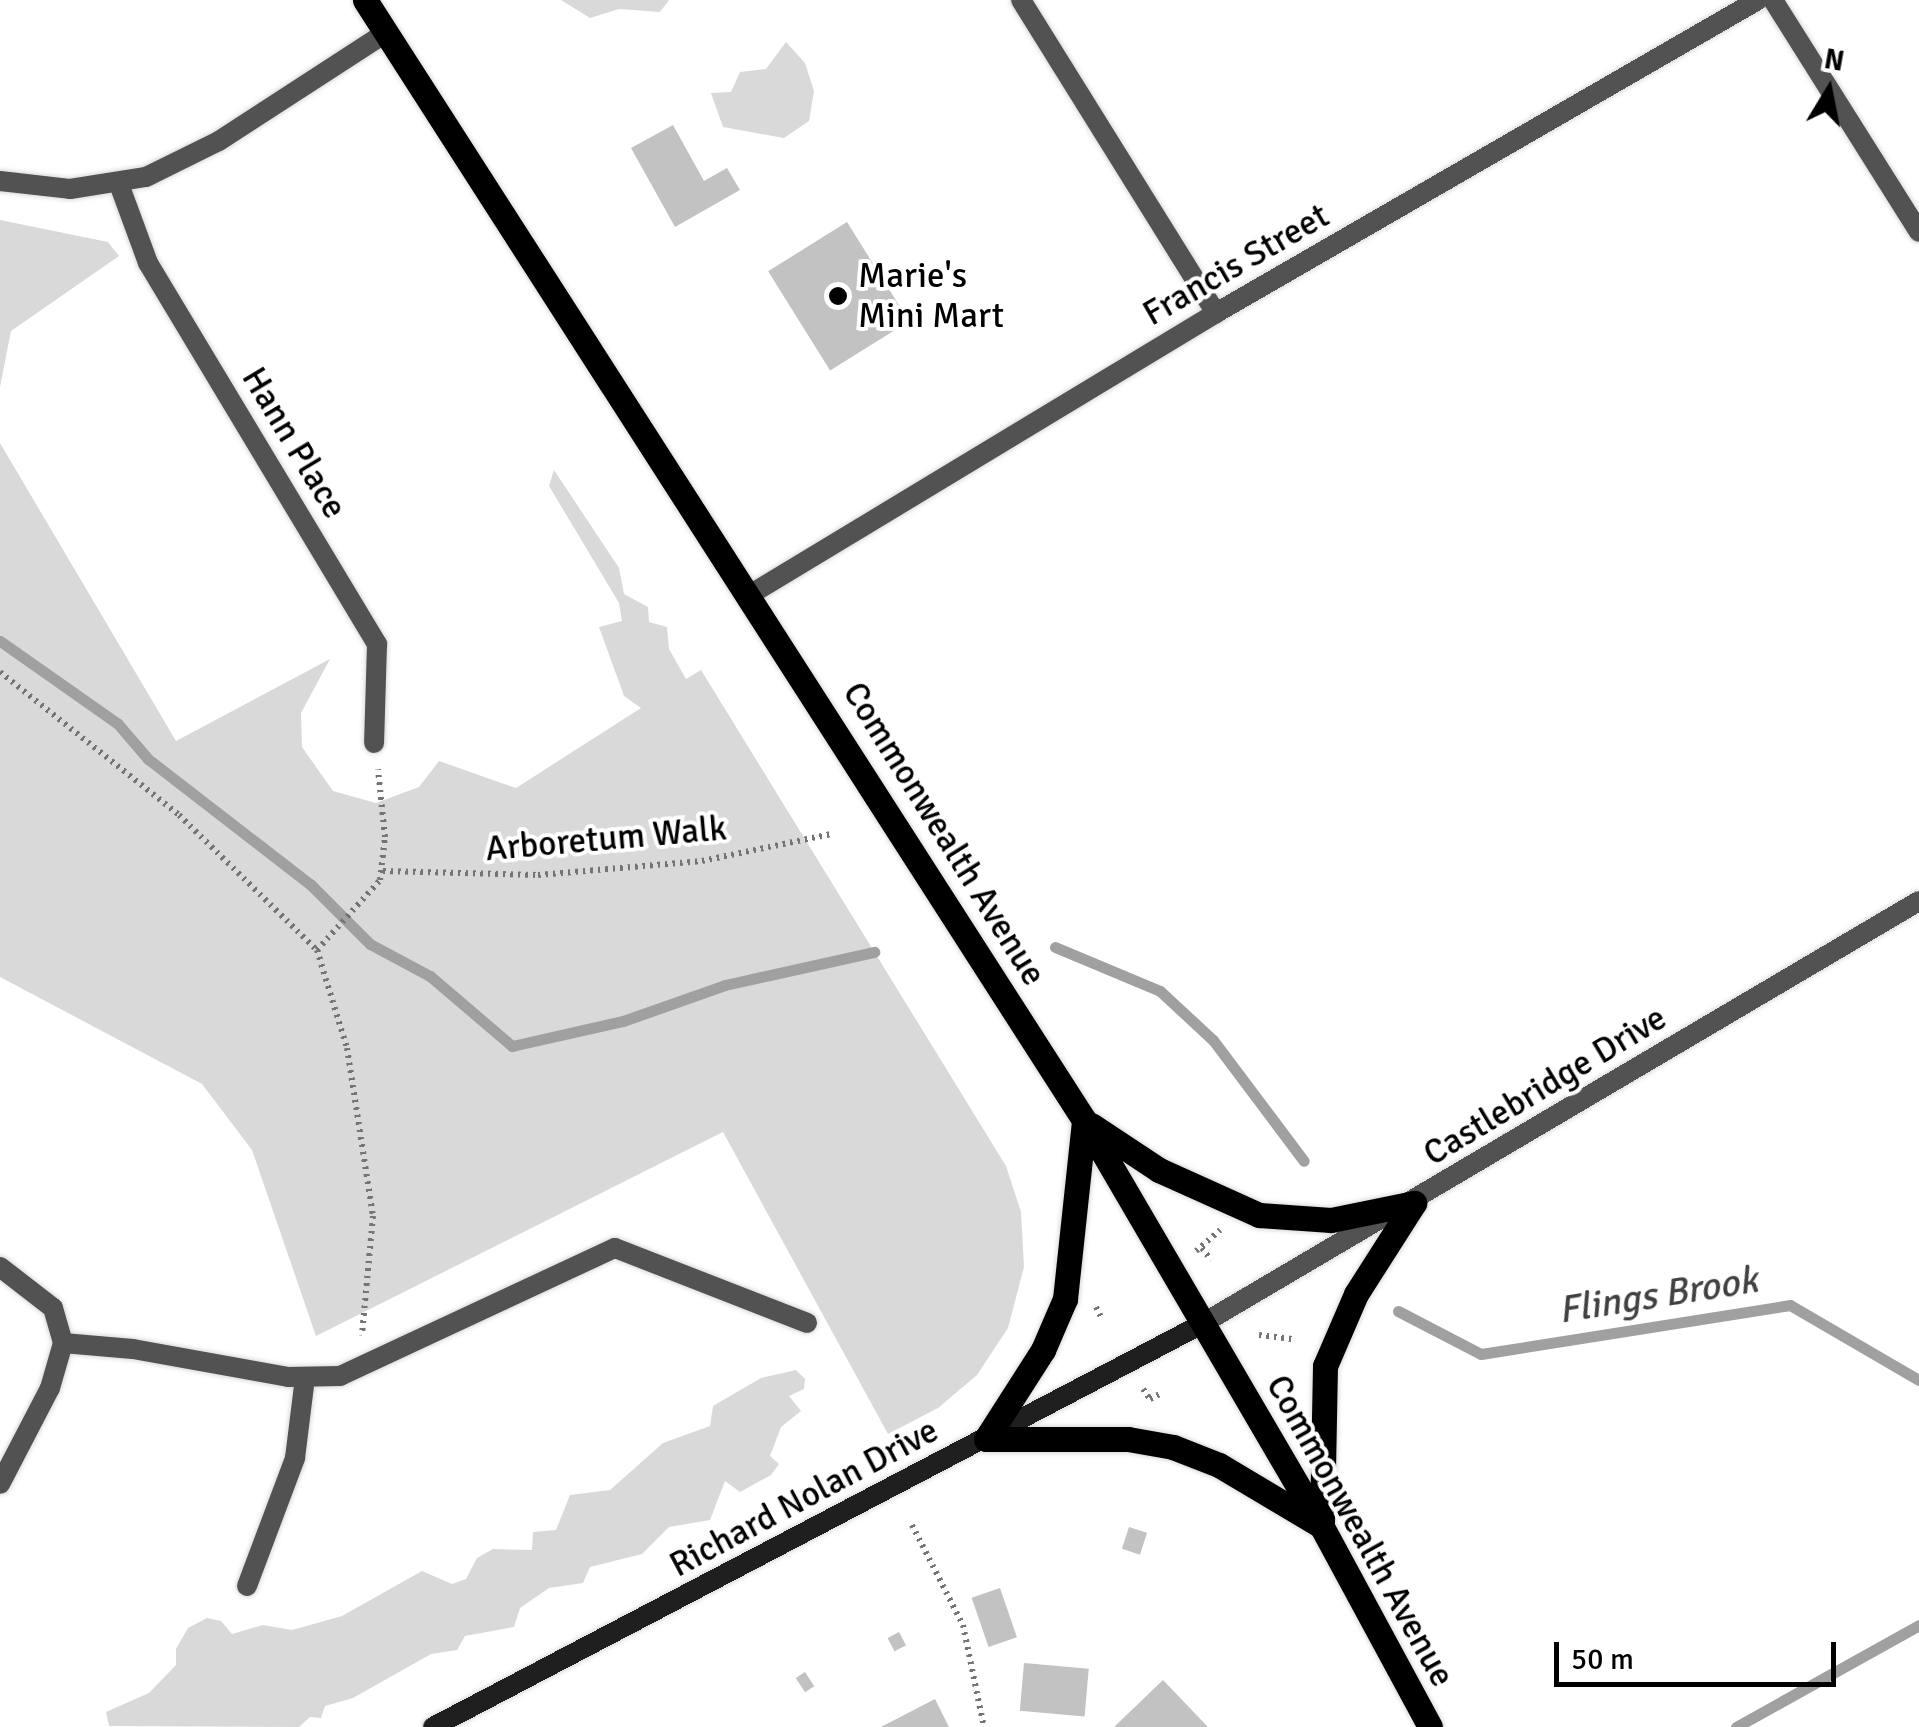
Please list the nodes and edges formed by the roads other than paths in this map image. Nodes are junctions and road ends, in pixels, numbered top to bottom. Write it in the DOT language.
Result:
graph roads {
  1 [pos="365,0"];
  2 [pos="1021,0"];
  3 [pos="1758,0"];
  4 [pos="1774,0"];
  5 [pos="384,34"];
  6 [pos="0,182"];
  7 [pos="120,184"];
  8 [pos="1919,232"];
  9 [pos="1216,313"];
  10 [pos="751,594"];
  11 [pos="374,743"];
  12 [pos="1919,901"];
  13 [pos="1084,1120"];
  14 [pos="1414,1203"];
  15 [pos="0,1267"];
  16 [pos="806,1323"];
  17 [pos="1202,1324"];
  18 [pos="63,1344"];
  19 [pos="305,1378"];
  20 [pos="986,1438"];
  21 [pos="0,1484"];
  22 [pos="1322,1526"];
  23 [pos="247,1586"];
  24 [pos="434,1727"];
  25 [pos="1430,1727"];
  1 -- 5 [label="main road, Commonwealth Avenue"];
  2 -- 9 [label="street"];
  3 -- 9 [label="street, Francis Street"];
  4 -- 8 [label="street"];
  5 -- 7 [label="street"];
  5 -- 10 [label="main road, Commonwealth Avenue"];
  6 -- 7 [label="street"];
  7 -- 11 [label="street, Hann Place"];
  9 -- 10 [label="street, Francis Street"];
  10 -- 13 [label="main road, Commonwealth Avenue"];
  12 -- 14 [label="street, Castlebridge Drive"];
  13 -- 14 [label="main road"];
  13 -- 17 [label="main road, Commonwealth Avenue"];
  13 -- 20 [label="main road"];
  14 -- 17 [label="street, Castlebridge Drive"];
  14 -- 22 [label="main road"];
  15 -- 18 [label="street"];
  16 -- 19 [label="street"];
  17 -- 20 [label="main road, Richard Nolan Drive"];
  17 -- 22 [label="main road, Commonwealth Avenue"];
  18 -- 19 [label="street"];
  18 -- 21 [label="street"];
  19 -- 23 [label="street"];
  20 -- 22 [label="main road"];
  20 -- 24 [label="main road, Richard Nolan Drive"];
  22 -- 25 [label="main road, Commonwealth Avenue"];
}
